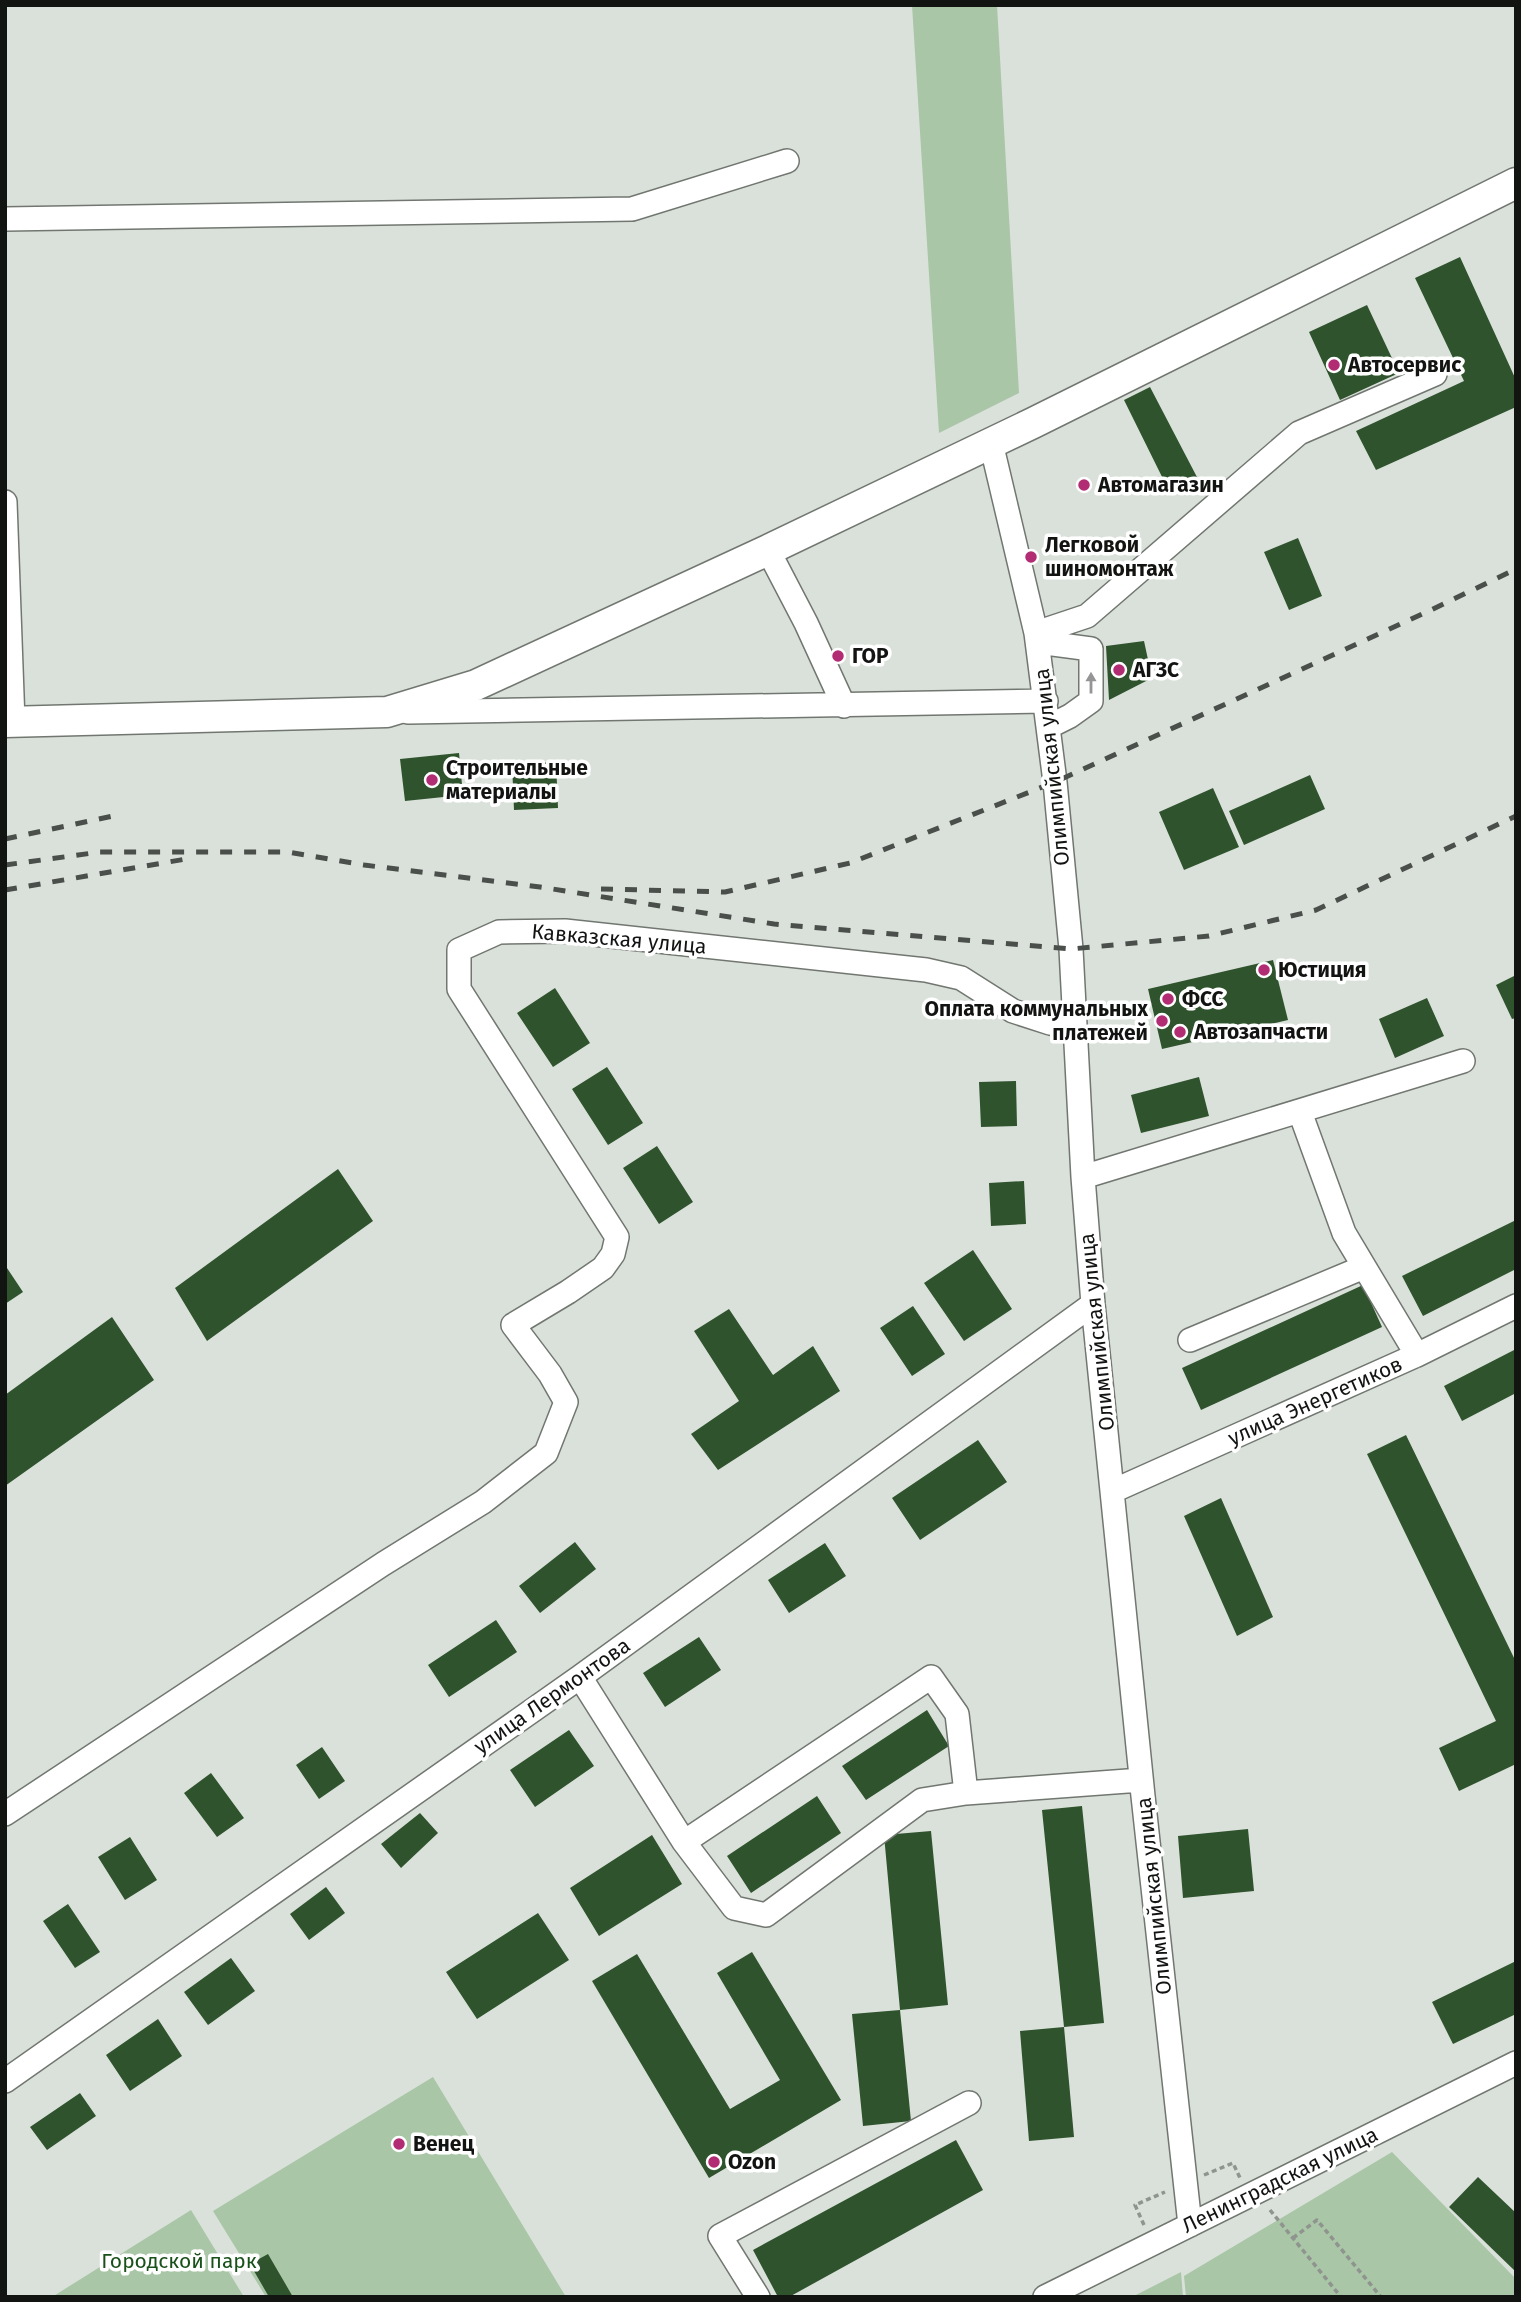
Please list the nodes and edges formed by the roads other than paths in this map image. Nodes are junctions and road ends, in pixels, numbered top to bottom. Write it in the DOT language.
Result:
graph roads {
  1 [pos="787,161"];
  2 [pos="1516,183"];
  3 [pos="5,219"];
  4 [pos="1435,374"];
  5 [pos="991,443"];
  6 [pos="5,502"];
  7 [pos="768,550"];
  8 [pos="1037,638"];
  9 [pos="1045,701"];
  10 [pos="844,706"];
  11 [pos="387,712"];
  12 [pos="9,722"];
  13 [pos="1048,727"];
  14 [pos="1075,1026"];
  15 [pos="1464,1061"];
  16 [pos="1300,1112"];
  17 [pos="1083,1177"];
  18 [pos="1364,1266"];
  19 [pos="1093,1304"];
  20 [pos="1516,1306"];
  21 [pos="1190,1340"];
  22 [pos="1417,1355"];
  23 [pos="1113,1491"];
  24 [pos="580,1677"];
  25 [pos="1141,1780"];
  26 [pos="966,1793"];
  27 [pos="5,1814"];
  28 [pos="684,1842"];
  29 [pos="1516,2063"];
  30 [pos="5,2081"];
  31 [pos="969,2103"];
  32 [pos="1190,2225"];
  33 [pos="758,2297"];
  34 [pos="1045,2297"];
  1 -- 3 [label="street"];
  2 -- 5 [label="main road"];
  4 -- 8 [label="street"];
  5 -- 7 [label="main road"];
  5 -- 8 [label="street, Олимпийская улица"];
  6 -- 12 [label="street"];
  7 -- 10 [label="street"];
  7 -- 11 [label="main road"];
  8 -- 9 [label="street, Олимпийская улица"];
  13 -- 8 [label="street, one-way"];
  9 -- 10 [label="street"];
  9 -- 13 [label="street, Олимпийская улица"];
  10 -- 11 [label="street"];
  11 -- 12 [label="main road"];
  13 -- 14 [label="street, Олимпийская улица"];
  14 -- 17 [label="street, Олимпийская улица"];
  14 -- 27 [label="street, Кавказская улица"];
  15 -- 16 [label="street"];
  16 -- 17 [label="street"];
  16 -- 18 [label="street"];
  17 -- 19 [label="street, Олимпийская улица"];
  18 -- 21 [label="street"];
  18 -- 22 [label="street"];
  19 -- 23 [label="street, Олимпийская улица"];
  19 -- 24 [label="street, улица Лермонтова"];
  20 -- 22 [label="street, улица Энергетиков"];
  22 -- 23 [label="street, улица Энергетиков"];
  23 -- 25 [label="street, Олимпийская улица"];
  24 -- 28 [label="street"];
  24 -- 30 [label="street, улица Лермонтова"];
  25 -- 26 [label="street"];
  25 -- 32 [label="street, Олимпийская улица"];
  26 -- 28 [label="street"];
  26 -- 28 [label="street"];
  29 -- 32 [label="street, Ленинградская улица"];
  31 -- 33 [label="street"];
  32 -- 34 [label="street, Ленинградская улица"];
}
